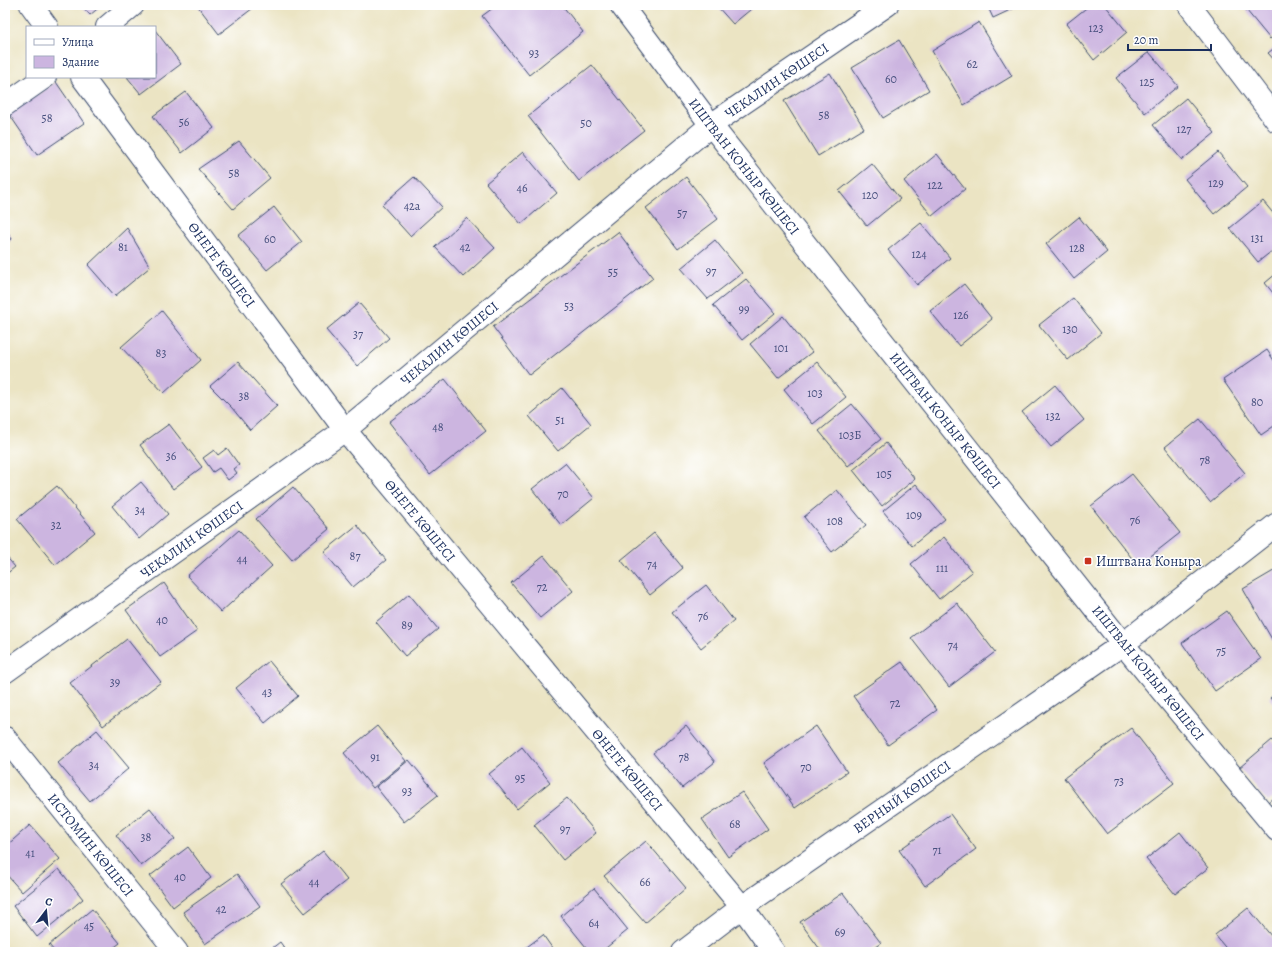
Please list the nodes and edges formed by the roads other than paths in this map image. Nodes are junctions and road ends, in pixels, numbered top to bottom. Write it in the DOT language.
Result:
graph roads {
  1 [pos="31,5"];
  2 [pos="133,5"];
  3 [pos="620,5"];
  4 [pos="887,5"];
  5 [pos="1189,5"];
  6 [pos="46,26"];
  7 [pos="108,26"];
  8 [pos="44,78"];
  9 [pos="83,78"];
  10 [pos="5,105"];
  11 [pos="1277,121"];
  12 [pos="711,125"];
  13 [pos="345,430"];
  14 [pos="1277,524"];
  15 [pos="1123,644"];
  16 [pos="5,672"];
  17 [pos="5,738"];
  18 [pos="1277,830"];
  19 [pos="742,907"];
  20 [pos="177,952"];
  21 [pos="683,952"];
  22 [pos="774,952"];
  1 -- 6 [label="street"];
  2 -- 7 [label="street"];
  3 -- 12 [label="street, ИШТВАН КОНЫР КӨШЕСІ"];
  4 -- 12 [label="street, ЧЕКАЛИН КӨШЕСІ"];
  5 -- 11 [label="street"];
  8 -- 10 [label="street"];
  9 -- 13 [label="street, ӨНЕГЕ КӨШЕСІ"];
  12 -- 13 [label="street, ЧЕКАЛИН КӨШЕСІ"];
  12 -- 15 [label="street, ИШТВАН КОНЫР КӨШЕСІ"];
  13 -- 16 [label="street, ЧЕКАЛИН КӨШЕСІ"];
  13 -- 19 [label="street, ӨНЕГЕ КӨШЕСІ"];
  14 -- 15 [label="street, ВЕРНЫЙ КӨШЕСІ"];
  15 -- 18 [label="street, ИШТВАН КОНЫР КӨШЕСІ"];
  15 -- 19 [label="street, ВЕРНЫЙ КӨШЕСІ"];
  17 -- 20 [label="street, ИСТОМИН КӨШЕСІ"];
  19 -- 21 [label="street, ВЕРНЫЙ КӨШЕСІ"];
  19 -- 22 [label="street, ӨНЕГЕ КӨШЕСІ"];
}
